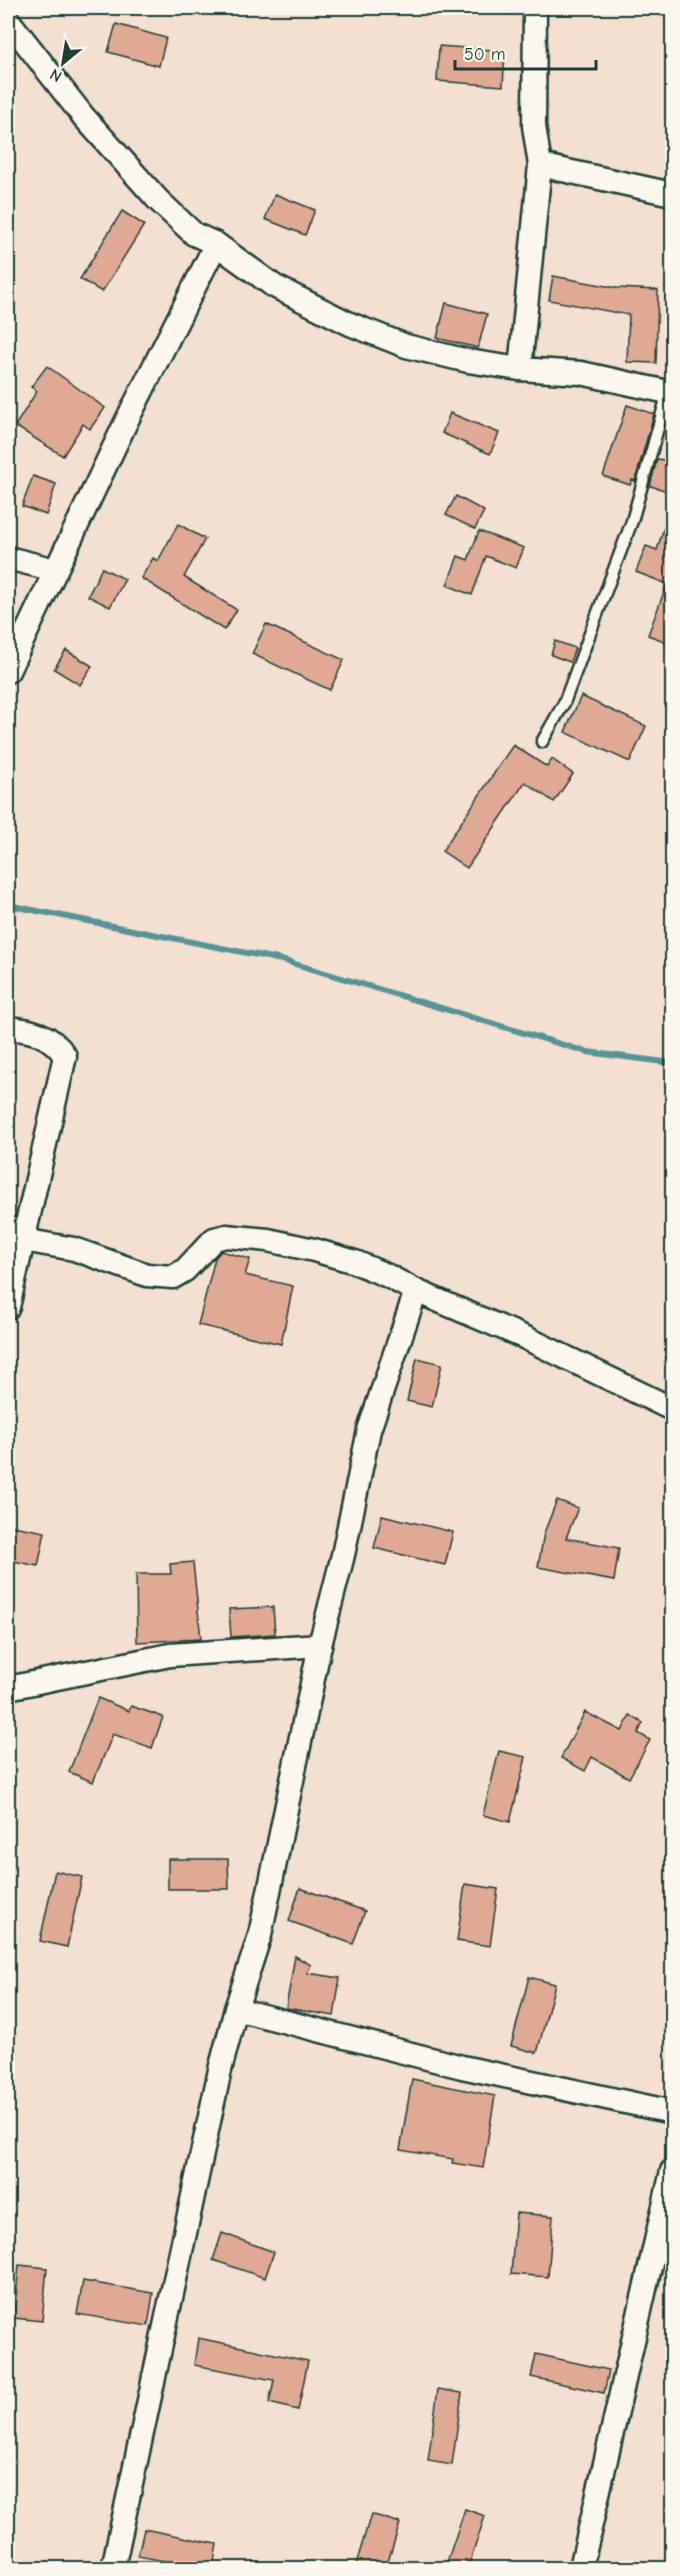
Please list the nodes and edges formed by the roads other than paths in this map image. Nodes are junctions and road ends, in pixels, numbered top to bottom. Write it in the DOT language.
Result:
graph roads {
  1 [pos="535,8"];
  2 [pos="8,20"];
  3 [pos="540,165"];
  4 [pos="672,194"];
  5 [pos="216,244"];
  6 [pos="520,369"];
  7 [pos="670,392"];
  8 [pos="8,558"];
  9 [pos="55,570"];
  10 [pos="8,671"];
  11 [pos="542,742"];
  12 [pos="8,1028"];
  13 [pos="15,1233"];
  14 [pos="416,1291"];
  15 [pos="8,1307"];
  16 [pos="672,1408"];
  17 [pos="320,1645"];
  18 [pos="8,1688"];
  19 [pos="236,2008"];
  20 [pos="672,2112"];
  21 [pos="672,2171"];
  22 [pos="113,2568"];
  23 [pos="581,2568"];
  1 -- 3 [label="street"];
  2 -- 5 [label="street"];
  3 -- 4 [label="street"];
  3 -- 6 [label="street"];
  5 -- 6 [label="street"];
  5 -- 9 [label="street"];
  6 -- 7 [label="street"];
  7 -- 11 [label="lane"];
  8 -- 9 [label="street"];
  9 -- 10 [label="street"];
  12 -- 13 [label="street"];
  13 -- 14 [label="street"];
  13 -- 15 [label="street"];
  14 -- 16 [label="street"];
  14 -- 17 [label="street"];
  17 -- 18 [label="street"];
  17 -- 19 [label="street"];
  19 -- 20 [label="street"];
  19 -- 22 [label="street"];
  21 -- 23 [label="street"];
}
